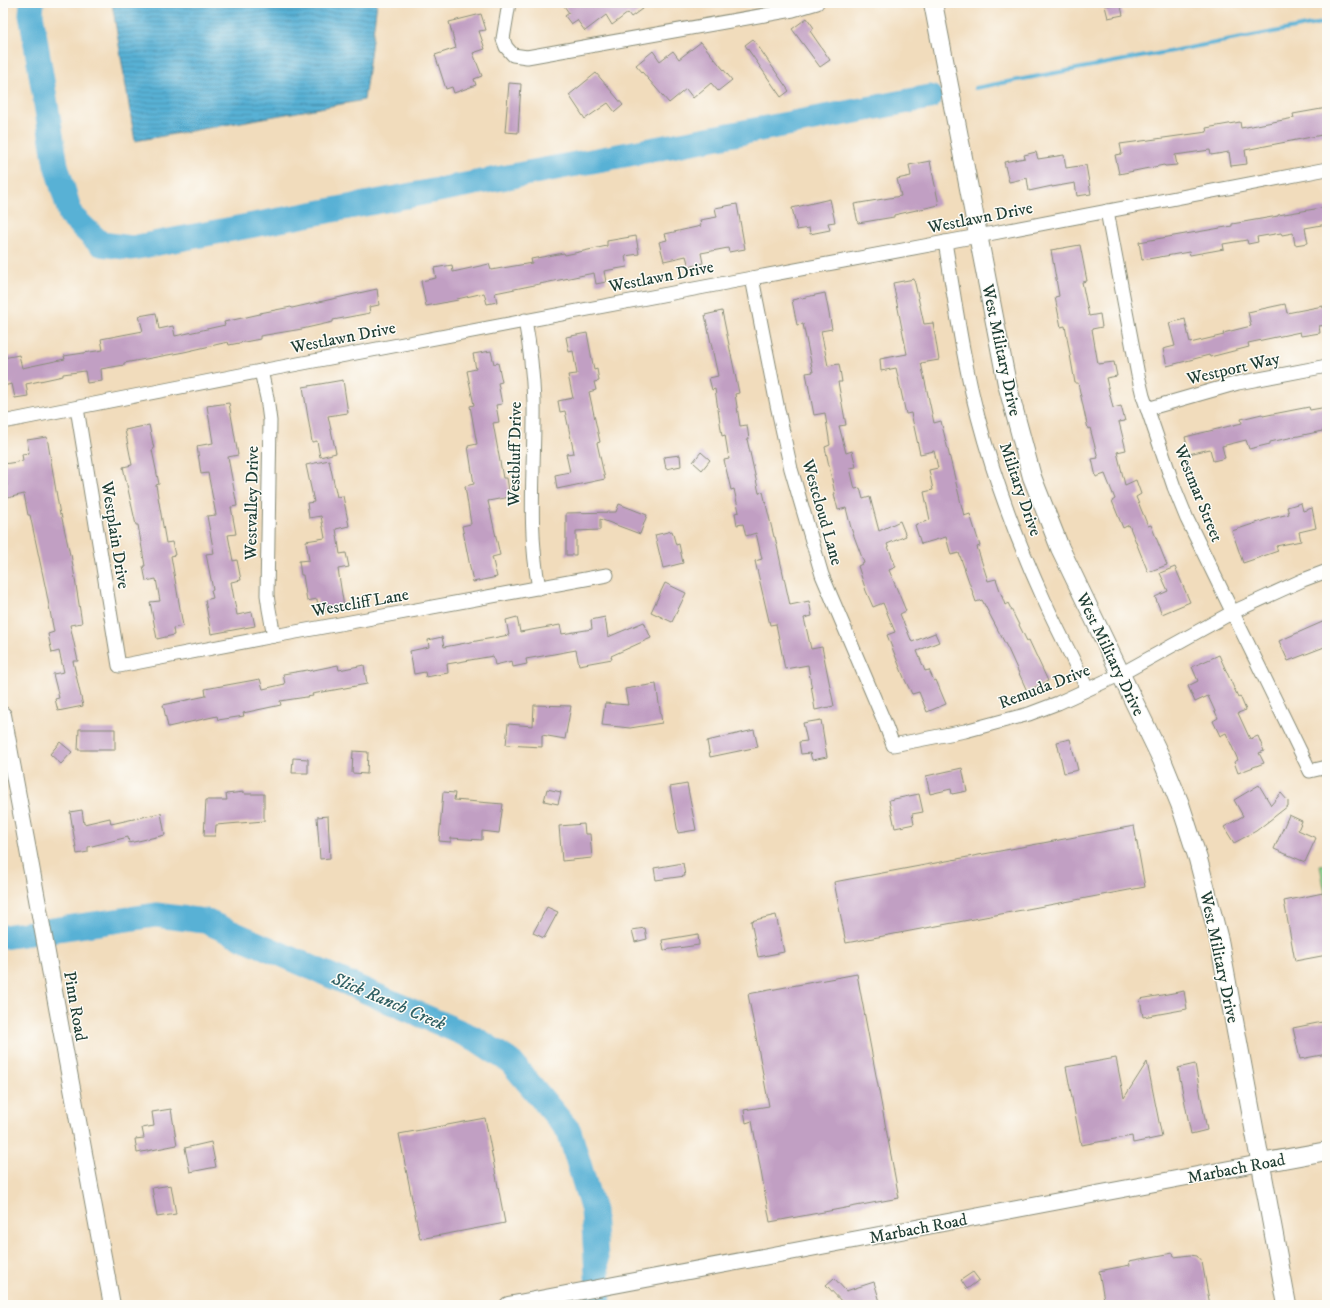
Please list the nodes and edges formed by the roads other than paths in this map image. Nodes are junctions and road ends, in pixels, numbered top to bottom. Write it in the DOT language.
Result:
graph roads {
  1 [pos="509,3"];
  2 [pos="817,3"];
  3 [pos="933,3"];
  4 [pos="1327,169"];
  5 [pos="1107,211"];
  6 [pos="978,236"];
  7 [pos="945,242"];
  8 [pos="752,278"];
  9 [pos="525,320"];
  10 [pos="1327,366"];
  11 [pos="261,371"];
  12 [pos="77,408"];
  13 [pos="1147,409"];
  14 [pos="3,422"];
  15 [pos="1327,571"];
  16 [pos="608,575"];
  17 [pos="539,588"];
  18 [pos="1233,612"];
  19 [pos="274,636"];
  20 [pos="119,666"];
  21 [pos="1121,674"];
  22 [pos="1087,689"];
  23 [pos="3,715"];
  24 [pos="893,745"];
  25 [pos="1327,767"];
  26 [pos="1327,1151"];
  27 [pos="1261,1163"];
  28 [pos="112,1305"];
  29 [pos="508,1305"];
  30 [pos="1287,1305"];
  1 -- 2 [label="street"];
  3 -- 6 [label="main road, West Military Drive"];
  4 -- 5 [label="street, Westlawn Drive"];
  5 -- 6 [label="street, Westlawn Drive"];
  5 -- 13 [label="street, Westmar Street"];
  6 -- 7 [label="street, Westlawn Drive"];
  6 -- 21 [label="main road, West Military Drive"];
  7 -- 8 [label="street, Westlawn Drive"];
  7 -- 22 [label="street, Military Drive"];
  8 -- 9 [label="street, Westlawn Drive"];
  8 -- 24 [label="street, Westcloud Lane"];
  9 -- 11 [label="street, Westlawn Drive"];
  9 -- 17 [label="street, Westbluff Drive"];
  10 -- 13 [label="street, Westport Way"];
  11 -- 12 [label="street, Westlawn Drive"];
  11 -- 19 [label="street, Westvalley Drive"];
  12 -- 14 [label="street, Westlawn Drive"];
  12 -- 20 [label="street, Westplain Drive"];
  13 -- 18 [label="street, Westmar Street"];
  15 -- 18 [label="street, Remuda Drive"];
  16 -- 17 [label="street, Westcliff Lane"];
  17 -- 19 [label="street, Westcliff Lane"];
  18 -- 21 [label="street, Remuda Drive"];
  18 -- 25 [label="street, Westmar Street"];
  19 -- 20 [label="street, Westcliff Lane"];
  21 -- 22 [label="street, Remuda Drive"];
  21 -- 27 [label="main road, West Military Drive"];
  22 -- 24 [label="street, Remuda Drive"];
  23 -- 28 [label="street, Pinn Road"];
  26 -- 27 [label="main road, Marbach Road"];
  27 -- 29 [label="street, Marbach Road"];
  27 -- 30 [label="main road, West Military Drive"];
}
